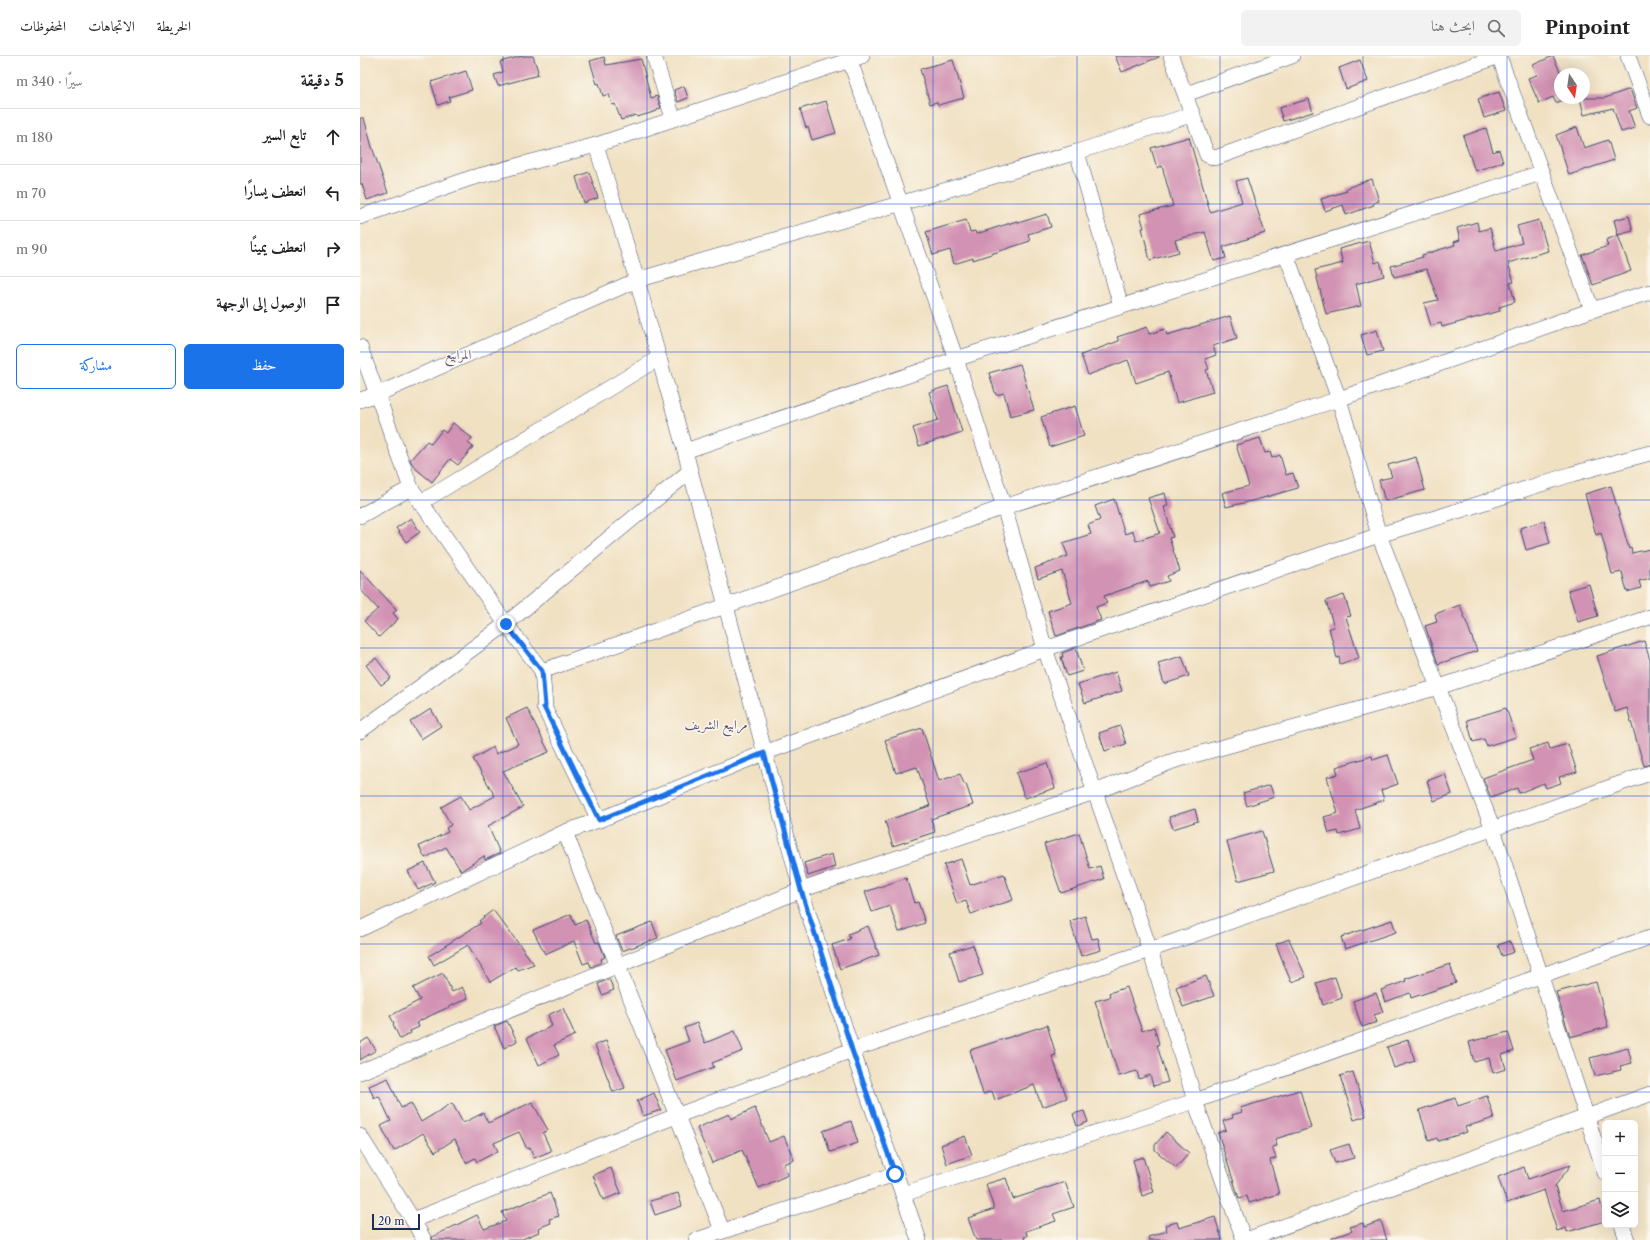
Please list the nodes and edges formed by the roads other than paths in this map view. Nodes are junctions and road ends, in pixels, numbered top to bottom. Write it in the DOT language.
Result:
graph roads {
  1 [pos="654,56"];
  2 [pos="1172,56"];
  3 [pos="1292,56"];
  4 [pos="1499,56"];
  5 [pos="1628,56"];
  6 [pos="856,58"];
  7 [pos="1186,94"];
  8 [pos="1193,114"];
  9 [pos="1650,116"];
  10 [pos="672,118"];
  11 [pos="596,145"];
  12 [pos="1077,152"];
  13 [pos="1541,173"];
  14 [pos="901,203"];
  15 [pos="360,217"];
  16 [pos="1286,254"];
  17 [pos="638,280"];
  18 [pos="1650,292"];
  19 [pos="1121,306"];
  20 [pos="1592,310"];
  21 [pos="360,347"];
  22 [pos="659,358"];
  23 [pos="956,359"];
  24 [pos="378,394"];
  25 [pos="1339,399"];
  26 [pos="360,400"];
  27 [pos="685,451"];
  28 [pos="1650,453"];
  29 [pos="690,471"];
  30 [pos="410,488"];
  31 [pos="420,503"];
  32 [pos="1004,507"];
  33 [pos="360,516"];
  34 [pos="1379,535"];
  35 [pos="725,607"];
  36 [pos="1650,617"];
  37 [pos="506,624"];
  38 [pos="1045,649"];
  39 [pos="542,671"];
  40 [pos="1439,687"];
  41 [pos="360,732"];
  42 [pos="764,753"];
  43 [pos="1650,773"];
  44 [pos="1095,792"];
  45 [pos="599,820"];
  46 [pos="1493,829"];
  47 [pos="565,832"];
  48 [pos="801,890"];
  49 [pos="360,930"];
  50 [pos="1650,937"];
  51 [pos="1150,950"];
  52 [pos="619,966"];
  53 [pos="1540,976"];
  54 [pos="852,1050"];
  55 [pos="360,1072"];
  56 [pos="1650,1094"];
  57 [pos="1195,1101"];
  58 [pos="676,1116"];
  59 [pos="1586,1116"];
  60 [pos="360,1136"];
  61 [pos="1602,1164"];
  62 [pos="895,1174"];
  63 [pos="903,1194"];
  64 [pos="413,1220"];
  65 [pos="1623,1228"];
  66 [pos="722,1230"];
  67 [pos="424,1240"];
  68 [pos="696,1240"];
  69 [pos="919,1240"];
  70 [pos="1245,1240"];
  71 [pos="1627,1240"];
  1 -- 10 [label="street"];
  2 -- 7 [label="street"];
  3 -- 7 [label="street"];
  4 -- 8 [label="street"];
  4 -- 13 [label="street"];
  5 -- 9 [label="street"];
  6 -- 10 [label="street"];
  6 -- 14 [label="street"];
  7 -- 8 [label="street"];
  8 -- 12 [label="street"];
  10 -- 11 [label="street"];
  11 -- 15 [label="street"];
  11 -- 17 [label="street"];
  12 -- 14 [label="street"];
  12 -- 19 [label="street"];
  13 -- 16 [label="street"];
  13 -- 20 [label="street"];
  14 -- 17 [label="street"];
  14 -- 23 [label="street"];
  16 -- 19 [label="street"];
  16 -- 25 [label="street"];
  17 -- 22 [label="street"];
  17 -- 24 [label="street"];
  18 -- 20 [label="street"];
  19 -- 23 [label="street"];
  20 -- 25 [label="street"];
  21 -- 24 [label="street"];
  22 -- 27 [label="street"];
  22 -- 31 [label="street"];
  23 -- 27 [label="street"];
  23 -- 32 [label="street"];
  24 -- 26 [label="street"];
  24 -- 30 [label="street"];
  25 -- 32 [label="street"];
  25 -- 34 [label="street"];
  27 -- 29 [label="street"];
  28 -- 34 [label="street"];
  29 -- 35 [label="street"];
  29 -- 37 [label="street"];
  30 -- 31 [label="street"];
  30 -- 33 [label="street"];
  31 -- 37 [label="street"];
  32 -- 35 [label="street"];
  32 -- 38 [label="street"];
  34 -- 38 [label="street"];
  34 -- 40 [label="street"];
  35 -- 39 [label="street"];
  35 -- 42 [label="street"];
  36 -- 40 [label="street"];
  37 -- 39 [label="street"];
  37 -- 41 [label="street"];
  38 -- 42 [label="street"];
  38 -- 44 [label="street"];
  39 -- 45 [label="street"];
  40 -- 44 [label="street"];
  40 -- 46 [label="street"];
  42 -- 45 [label="street"];
  42 -- 48 [label="street"];
  43 -- 46 [label="street"];
  44 -- 48 [label="street"];
  44 -- 51 [label="street"];
  45 -- 47 [label="street"];
  46 -- 51 [label="street"];
  46 -- 53 [label="street"];
  47 -- 49 [label="street"];
  47 -- 52 [label="street"];
  48 -- 52 [label="street"];
  48 -- 54 [label="street"];
  50 -- 53 [label="street"];
  51 -- 54 [label="street"];
  51 -- 57 [label="street"];
  52 -- 55 [label="street"];
  52 -- 58 [label="street"];
  53 -- 57 [label="street"];
  53 -- 59 [label="street"];
  54 -- 58 [label="street"];
  54 -- 62 [label="street"];
  56 -- 59 [label="street"];
  57 -- 63 [label="street"];
  57 -- 70 [label="street"];
  58 -- 64 [label="street"];
  58 -- 66 [label="street"];
  59 -- 61 [label="street"];
  59 -- 70 [label="street"];
  60 -- 64 [label="street"];
  62 -- 63 [label="street"];
  62 -- 66 [label="street"];
  63 -- 69 [label="street"];
  64 -- 67 [label="street"];
  65 -- 71 [label="street"];
  66 -- 68 [label="street"];
}
